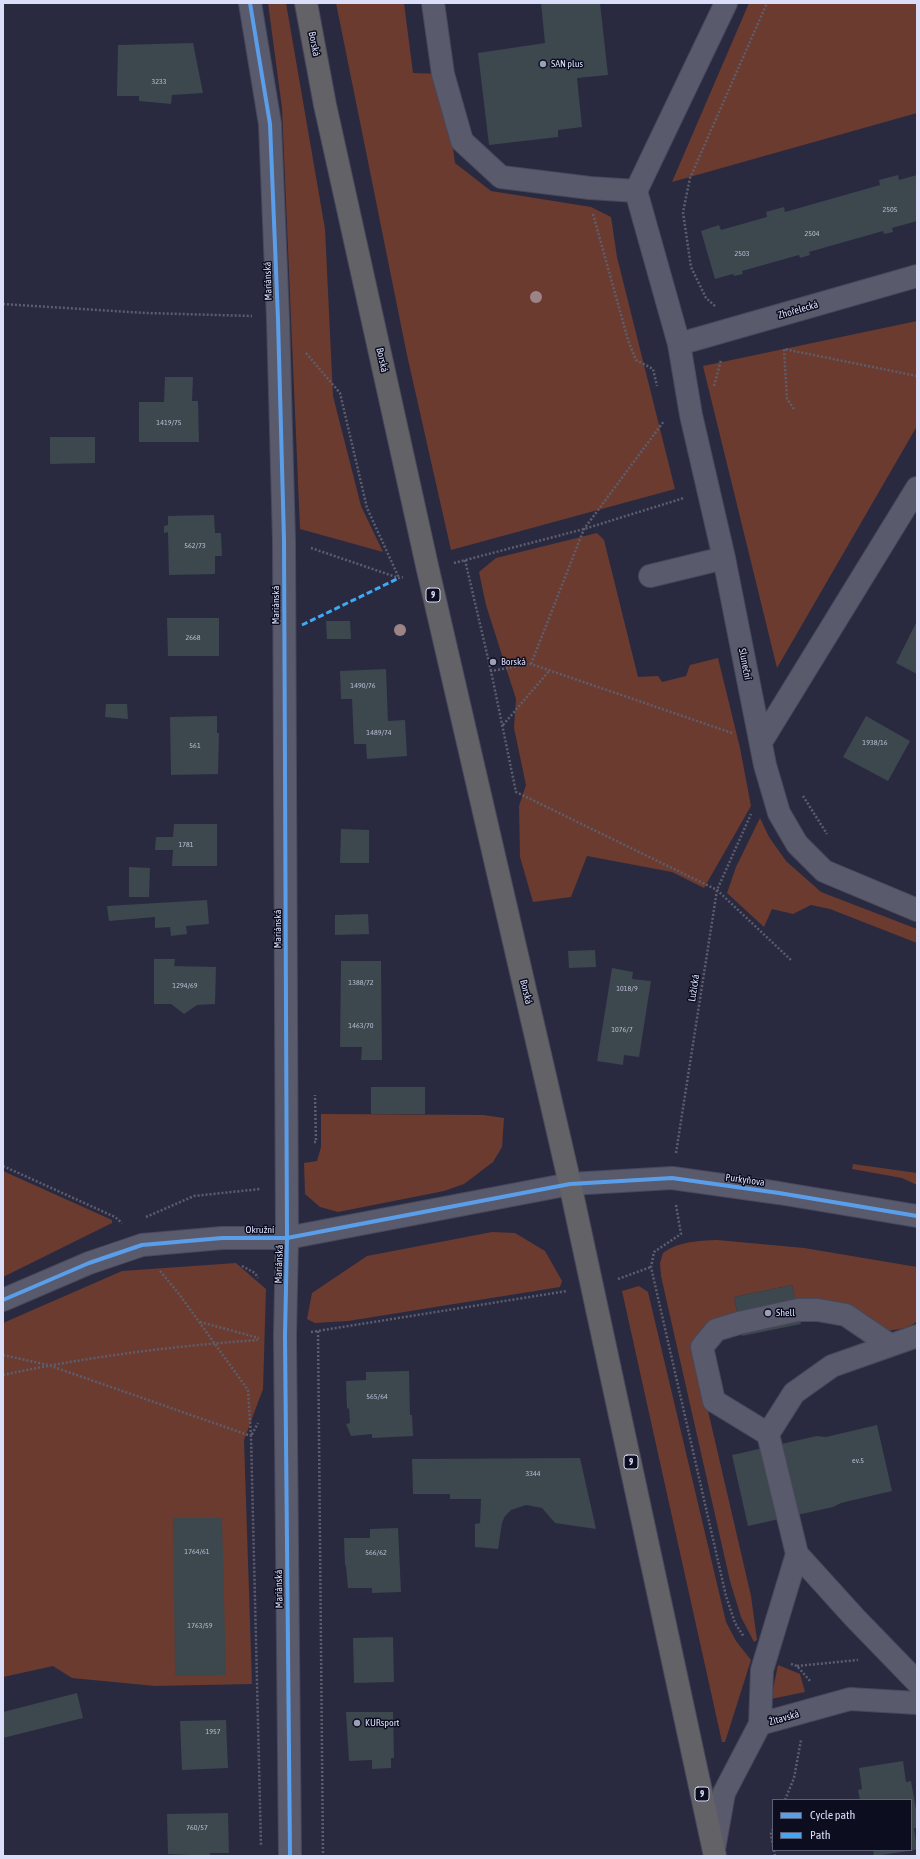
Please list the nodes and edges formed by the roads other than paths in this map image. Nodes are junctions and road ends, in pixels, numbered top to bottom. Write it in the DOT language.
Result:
graph roads {
  1 [pos="250,3"];
  2 [pos="306,3"];
  3 [pos="433,3"];
  4 [pos="726,3"];
  5 [pos="636,191"];
  6 [pos="917,276"];
  7 [pos="679,344"];
  8 [pos="917,488"];
  9 [pos="724,558"];
  10 [pos="650,576"];
  11 [pos="761,742"];
  12 [pos="917,910"];
  13 [pos="570,1184"];
  14 [pos="917,1216"];
  15 [pos="287,1238"];
  16 [pos="3,1300"];
  17 [pos="917,1336"];
  18 [pos="890,1346"];
  19 [pos="768,1434"];
  20 [pos="797,1554"];
  21 [pos="917,1682"];
  22 [pos="917,1703"];
  23 [pos="760,1724"];
  24 [pos="715,1852"];
  25 [pos="290,1856"];
  1 -- 15 [label="street, Mariánská"];
  2 -- 13 [label="main road, Borská / 9"];
  3 -- 5 [label="street"];
  4 -- 5 [label="street"];
  5 -- 7 [label="street, Sluneční"];
  6 -- 7 [label="street, Zhořelecká"];
  7 -- 9 [label="street, Sluneční"];
  8 -- 11 [label="street"];
  9 -- 10 [label="street"];
  9 -- 11 [label="street, Sluneční"];
  11 -- 12 [label="street, Sluneční"];
  13 -- 14 [label="street, Purkyňova"];
  13 -- 15 [label="street, Okružní"];
  13 -- 24 [label="main road, 9"];
  15 -- 16 [label="street, Okružní"];
  15 -- 25 [label="street, Mariánská"];
  17 -- 18 [label="street"];
  18 -- 19 [label="street"];
  18 -- 19 [label="street"];
  19 -- 20 [label="street"];
  20 -- 21 [label="street"];
  20 -- 23 [label="street"];
  22 -- 23 [label="street, Žitavská"];
  23 -- 24 [label="street, Žitavská"];
}
